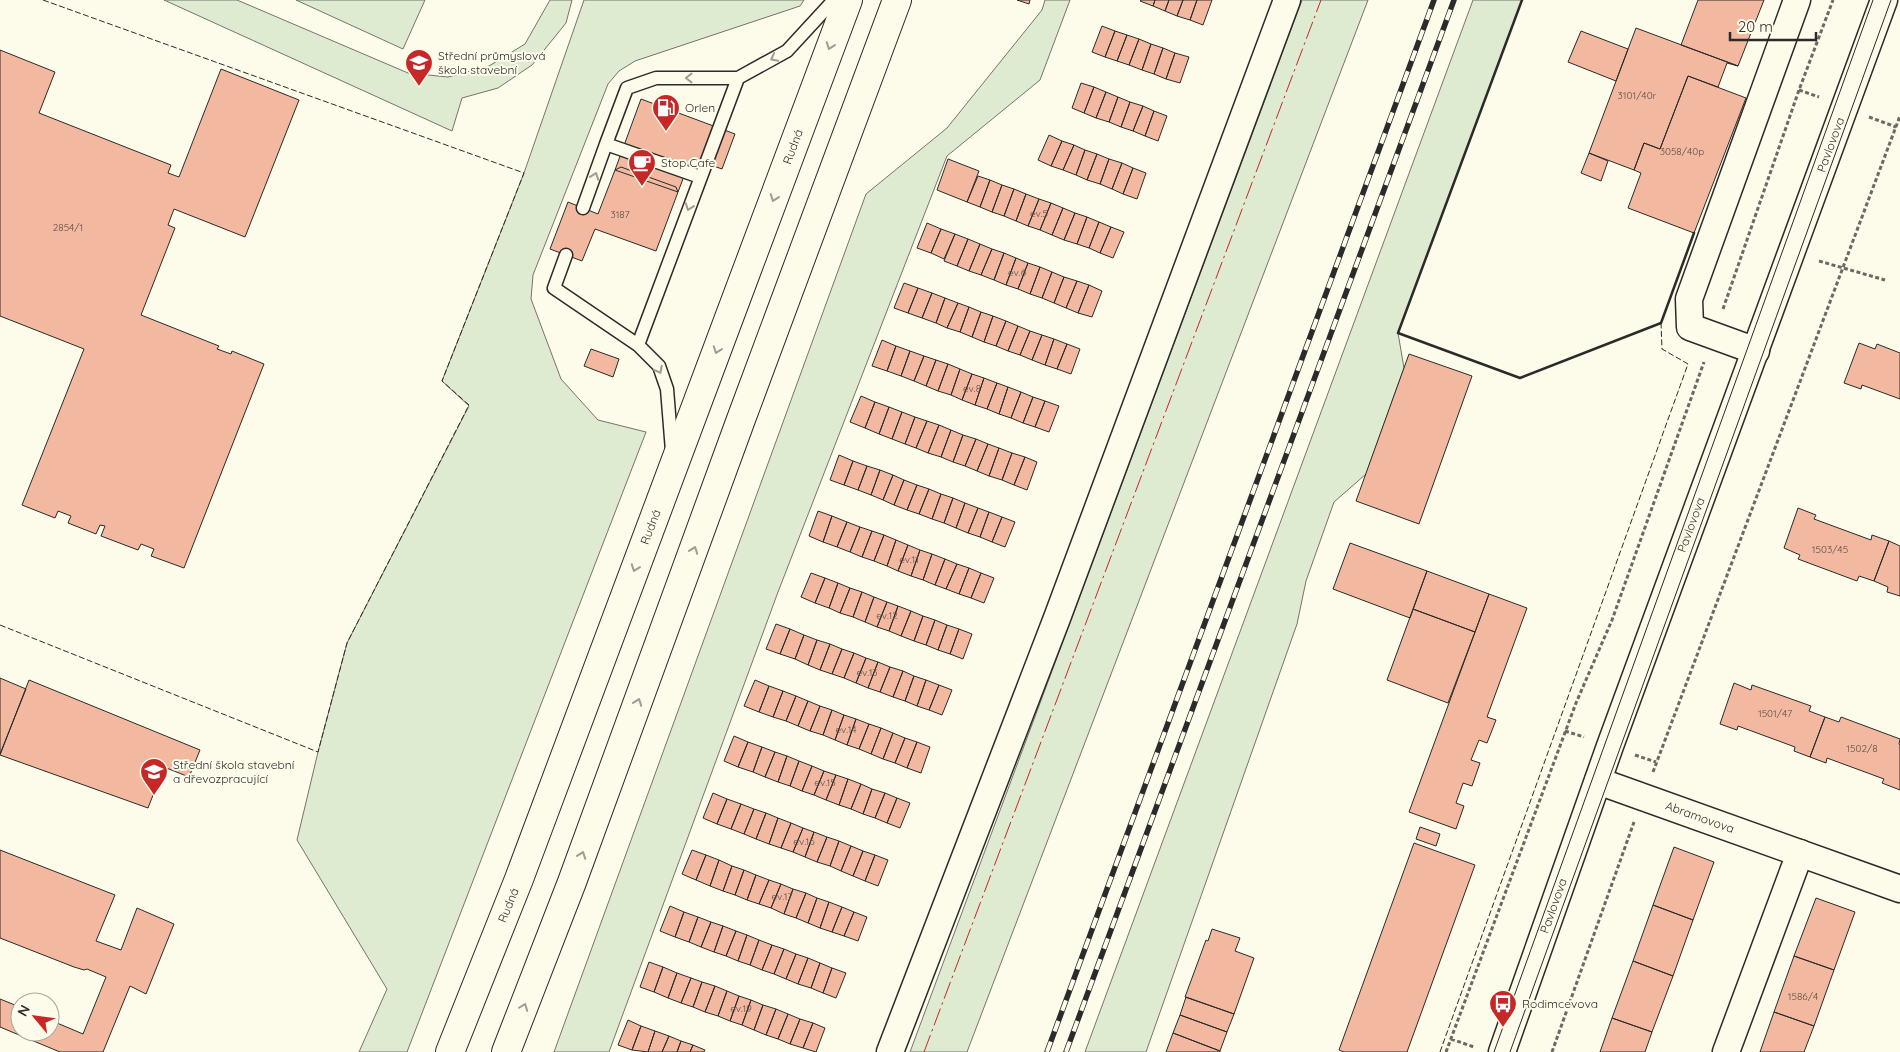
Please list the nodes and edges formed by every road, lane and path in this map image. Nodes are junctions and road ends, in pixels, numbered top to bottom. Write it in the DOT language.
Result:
graph roads {
  1 [pos="834,0"];
  2 [pos="848,0"];
  3 [pos="898,0"];
  4 [pos="1287,0"];
  5 [pos="1797,0"];
  6 [pos="1833,0"];
  7 [pos="1884,0"];
  8 [pos="738,78"];
  9 [pos="1900,116"];
  10 [pos="606,144"];
  11 [pos="700,177"];
  12 [pos="583,208"];
  13 [pos="566,255"];
  14 [pos="1842,268"];
  15 [pos="1885,280"];
  16 [pos="1714,335"];
  17 [pos="638,345"];
  18 [pos="1756,351"];
  19 [pos="673,466"];
  20 [pos="1598,781"];
  21 [pos="1643,797"];
  22 [pos="1800,853"];
  23 [pos="1900,888"];
  24 [pos="1452,1039"];
  25 [pos="1492,1051"];
  26 [pos="450,1052"];
  27 [pos="506,1052"];
  28 [pos="890,1052"];
  29 [pos="1446,1052"];
  30 [pos="1552,1052"];
  31 [pos="1726,1052"];
  1 -- 8 [label="lane, one-way"];
  2 -- 19 [label="highway, Rudná, one-way"];
  27 -- 3 [label="highway, one-way"];
  4 -- 28 [label="street"];
  5 -- 16 [label="street"];
  6 -- 16 [label="path"];
  7 -- 18 [label="street, Pavlovova"];
  8 -- 10 [label="lane, one-way"];
  8 -- 11 [label="lane"];
  9 -- 14 [label="path"];
  10 -- 11 [label="lane"];
  12 -- 10 [label="lane, one-way"];
  11 -- 17 [label="lane, one-way"];
  13 -- 17 [label="lane"];
  14 -- 15 [label="path"];
  14 -- 21 [label="path"];
  16 -- 18 [label="street"];
  16 -- 24 [label="path"];
  17 -- 19 [label="lane, one-way"];
  18 -- 20 [label="street, Pavlovova"];
  19 -- 26 [label="highway, Rudná, one-way"];
  20 -- 21 [label="street, Abramovova"];
  20 -- 25 [label="street, Pavlovova"];
  21 -- 22 [label="street, Abramovova"];
  21 -- 30 [label="path"];
  22 -- 23 [label="street, Abramovova"];
  22 -- 31 [label="street"];
  24 -- 25 [label="path"];
  24 -- 29 [label="path"];
}
